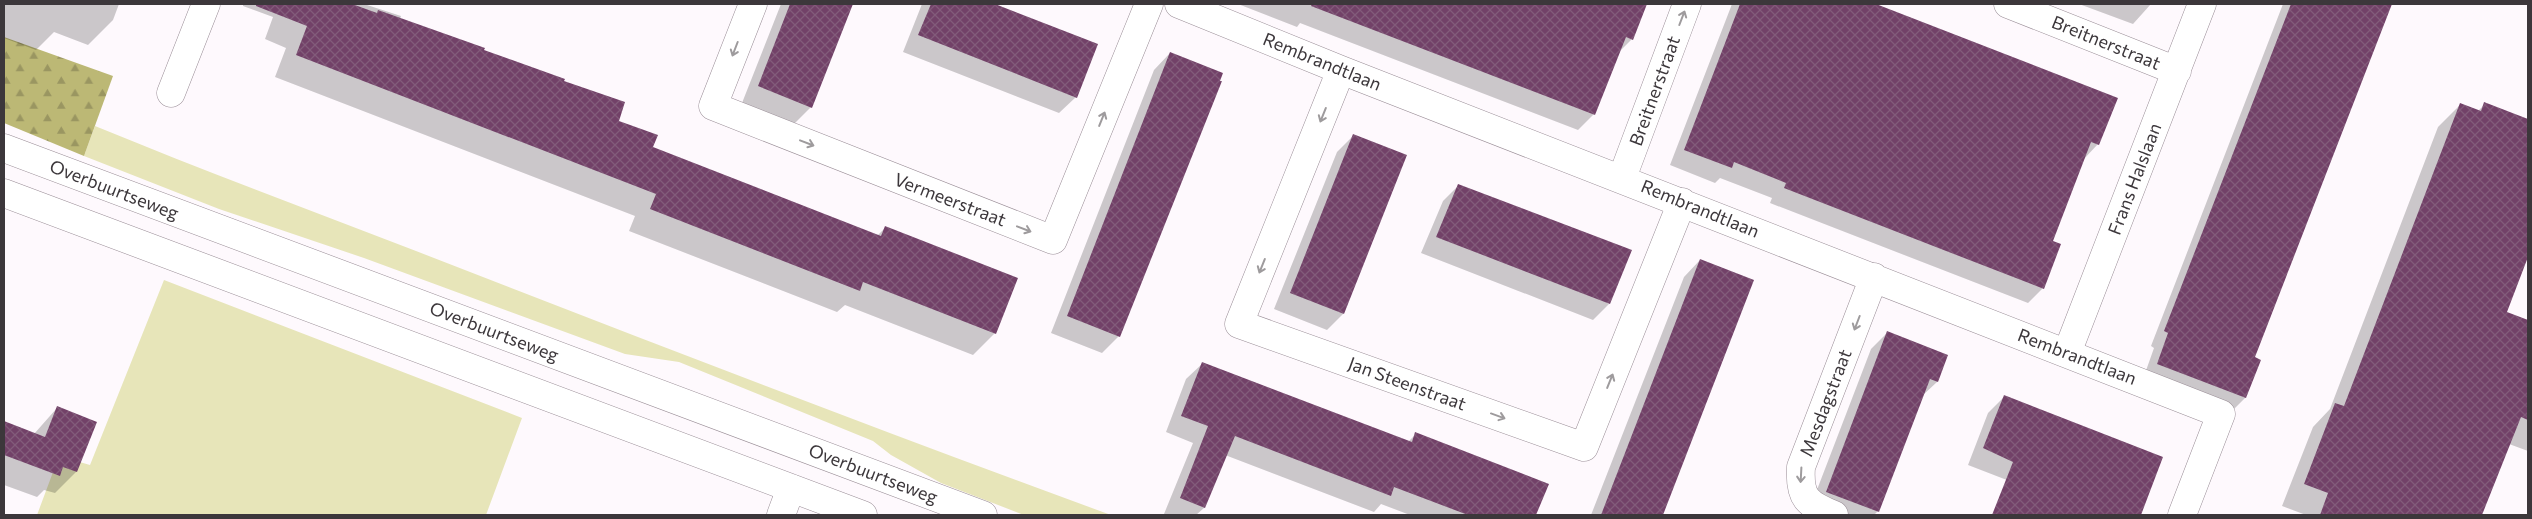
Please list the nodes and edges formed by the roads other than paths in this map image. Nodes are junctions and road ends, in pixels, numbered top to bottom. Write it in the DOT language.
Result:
graph roads {
  1 [pos="206,4"];
  2 [pos="753,4"];
  3 [pos="1149,4"];
  4 [pos="1179,4"];
  5 [pos="1687,4"];
  6 [pos="2008,4"];
  7 [pos="2202,4"];
  8 [pos="1341,70"];
  9 [pos="2177,71"];
  10 [pos="171,92"];
  11 [pos="4,148"];
  12 [pos="1622,178"];
  13 [pos="4,193"];
  14 [pos="1682,202"];
  15 [pos="1874,278"];
  16 [pos="2067,353"];
  17 [pos="791,488"];
  18 [pos="781,515"];
  19 [pos="863,515"];
  20 [pos="983,515"];
  21 [pos="1834,515"];
  22 [pos="2182,515"];
  1 -- 10 [label="street"];
  2 -- 3 [label="street, Vermeerstraat, one-way"];
  4 -- 8 [label="street, Rembrandtlaan"];
  12 -- 5 [label="street, Breitnerstraat, one-way"];
  6 -- 9 [label="street, Breitnerstraat"];
  7 -- 9 [label="street, Frans Halslaan"];
  8 -- 12 [label="street, Rembrandtlaan"];
  8 -- 14 [label="street, Jan Steenstraat, one-way"];
  9 -- 16 [label="street, Frans Halslaan"];
  11 -- 20 [label="street, Overbuurtseweg"];
  12 -- 14 [label="street, Rembrandtlaan"];
  13 -- 17 [label="street"];
  14 -- 15 [label="street, Rembrandtlaan"];
  15 -- 16 [label="street, Rembrandtlaan"];
  15 -- 21 [label="street, Mesdagstraat, one-way"];
  16 -- 22 [label="street, Rembrandtlaan"];
  17 -- 18 [label="street"];
  17 -- 19 [label="street"];
}
